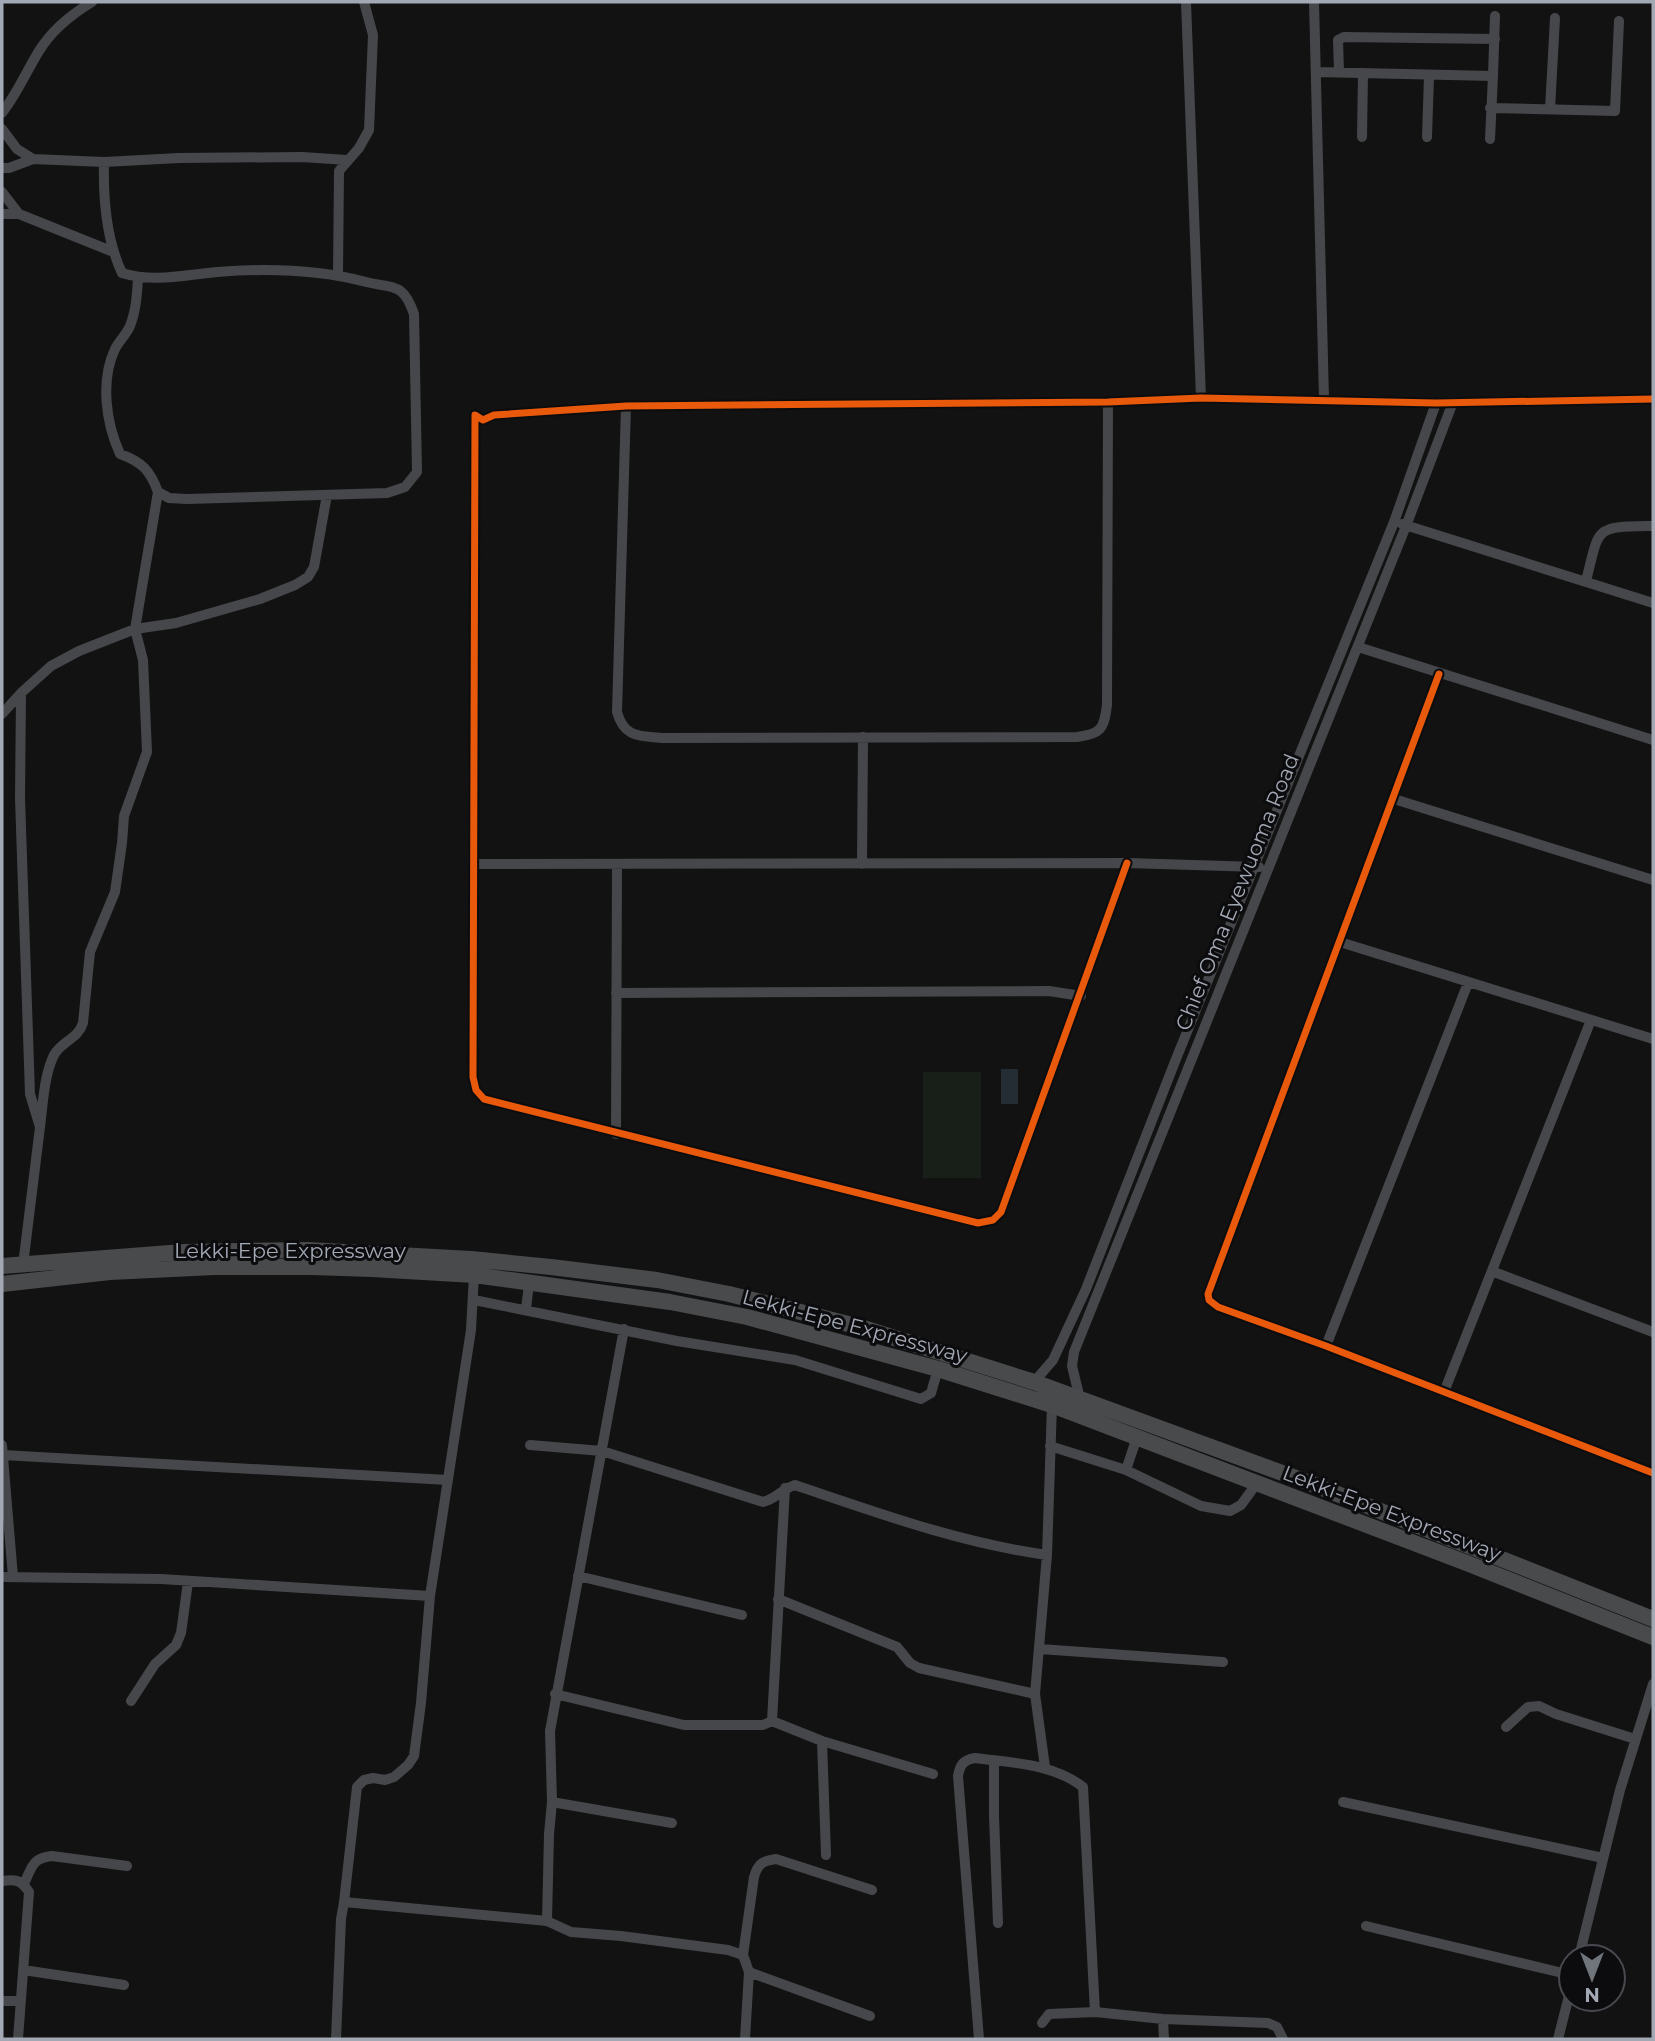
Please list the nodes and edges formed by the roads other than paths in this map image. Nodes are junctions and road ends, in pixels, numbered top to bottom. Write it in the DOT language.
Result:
graph roads {
  1 [pos="92,2"];
  2 [pos="363,2"];
  3 [pos="1186,2"];
  4 [pos="1314,2"];
  5 [pos="1495,16"];
  6 [pos="1555,18"];
  7 [pos="1619,21"];
  8 [pos="1495,39"];
  9 [pos="1316,72"];
  10 [pos="1339,72"];
  11 [pos="1363,74"];
  12 [pos="1429,76"];
  13 [pos="1493,76"];
  14 [pos="1490,108"];
  15 [pos="1550,109"];
  16 [pos="2,113"];
  17 [pos="2,129"];
  18 [pos="1362,137"];
  19 [pos="1427,137"];
  20 [pos="1490,139"];
  21 [pos="33,159"];
  22 [pos="347,160"];
  23 [pos="104,162"];
  24 [pos="2,168"];
  25 [pos="2,192"];
  26 [pos="2,214"];
  27 [pos="19,214"];
  28 [pos="111,251"];
  29 [pos="338,274"];
  30 [pos="138,279"];
  31 [pos="1201,398"];
  32 [pos="1324,399"];
  33 [pos="1653,399"];
  34 [pos="1108,402"];
  35 [pos="1453,402"];
  36 [pos="1436,403"];
  37 [pos="626,406"];
  38 [pos="159,492"];
  39 [pos="327,495"];
  40 [pos="1394,522"];
  41 [pos="1406,526"];
  42 [pos="1653,526"];
  43 [pos="1586,581"];
  44 [pos="1653,603"];
  45 [pos="135,629"];
  46 [pos="1358,647"];
  47 [pos="1439,674"];
  48 [pos="21,693"];
  49 [pos="2,714"];
  50 [pos="863,737"];
  51 [pos="1653,740"];
  52 [pos="1394,799"];
  53 [pos="1127,863"];
  54 [pos="474,864"];
  55 [pos="617,864"];
  56 [pos="862,864"];
  57 [pos="1255,865"];
  58 [pos="1266,870"];
  59 [pos="1653,880"];
  60 [pos="1340,942"];
  61 [pos="1468,983"];
  62 [pos="615,993"];
  63 [pos="1081,996"];
  64 [pos="1591,1020"];
  65 [pos="1653,1039"];
  66 [pos="40,1127"];
  67 [pos="616,1134"];
  68 [pos="23,1265"];
  69 [pos="2,1266"];
  70 [pos="1494,1272"];
  71 [pos="474,1275"];
  72 [pos="2,1283"];
  73 [pos="529,1284"];
  74 [pos="474,1300"];
  75 [pos="526,1308"];
  76 [pos="624,1329"];
  77 [pos="1653,1332"];
  78 [pos="1326,1346"];
  79 [pos="938,1369"];
  80 [pos="1034,1382"];
  81 [pos="1444,1392"];
  82 [pos="1080,1399"];
  83 [pos="1052,1405"];
  84 [pos="1137,1437"];
  85 [pos="2,1445"];
  86 [pos="530,1445"];
  87 [pos="1050,1446"];
  88 [pos="602,1451"];
  89 [pos="3,1455"];
  90 [pos="1126,1470"];
  91 [pos="1653,1473"];
  92 [pos="448,1480"];
  93 [pos="1257,1483"];
  94 [pos="785,1488"];
  95 [pos="1439,1544"];
  96 [pos="1047,1555"];
  97 [pos="578,1576"];
  98 [pos="8,1577"];
  99 [pos="188,1582"];
  100 [pos="430,1596"];
  101 [pos="778,1600"];
  102 [pos="742,1615"];
  103 [pos="1653,1619"];
  104 [pos="1653,1637"];
  105 [pos="1040,1649"];
  106 [pos="1223,1662"];
  107 [pos="1653,1684"];
  108 [pos="555,1694"];
  109 [pos="1035,1695"];
  110 [pos="131,1700"];
  111 [pos="772,1721"];
  112 [pos="1506,1727"];
  113 [pos="1635,1739"];
  114 [pos="822,1741"];
  115 [pos="994,1761"];
  116 [pos="1045,1767"];
  117 [pos="933,1774"];
  118 [pos="552,1802"];
  119 [pos="1343,1802"];
  120 [pos="672,1823"];
  121 [pos="827,1855"];
  122 [pos="1603,1858"];
  123 [pos="127,1866"];
  124 [pos="2,1881"];
  125 [pos="24,1884"];
  126 [pos="872,1890"];
  127 [pos="344,1902"];
  128 [pos="547,1921"];
  129 [pos="998,1923"];
  130 [pos="1366,1926"];
  131 [pos="1582,1943"];
  132 [pos="743,1955"];
  133 [pos="23,1970"];
  134 [pos="749,1972"];
  135 [pos="1557,1972"];
  136 [pos="124,1984"];
  137 [pos="2,2001"];
  138 [pos="21,2001"];
  139 [pos="1094,2012"];
  140 [pos="1565,2013"];
  141 [pos="870,2016"];
  142 [pos="1163,2019"];
  143 [pos="1042,2022"];
  144 [pos="18,2039"];
  145 [pos="336,2039"];
  146 [pos="745,2039"];
  147 [pos="979,2039"];
  148 [pos="1164,2039"];
  149 [pos="1283,2039"];
  150 [pos="1558,2039"];
  1 -- 16 [label="street"];
  2 -- 22 [label="street"];
  3 -- 31 [label="street"];
  4 -- 9 [label="street"];
  5 -- 8 [label="street"];
  6 -- 15 [label="street"];
  7 -- 15 [label="street"];
  8 -- 10 [label="street"];
  8 -- 13 [label="street"];
  9 -- 10 [label="street"];
  9 -- 32 [label="street"];
  10 -- 11 [label="street"];
  11 -- 12 [label="street"];
  11 -- 18 [label="street"];
  12 -- 13 [label="street"];
  12 -- 19 [label="street"];
  13 -- 14 [label="street"];
  14 -- 15 [label="street"];
  14 -- 20 [label="street"];
  17 -- 21 [label="street"];
  21 -- 23 [label="street"];
  21 -- 24 [label="street"];
  22 -- 23 [label="street"];
  22 -- 29 [label="street"];
  23 -- 28 [label="street"];
  25 -- 27 [label="street"];
  26 -- 27 [label="street"];
  27 -- 28 [label="street"];
  28 -- 30 [label="street"];
  29 -- 30 [label="street"];
  29 -- 39 [label="street"];
  30 -- 38 [label="street"];
  31 -- 32 [label="street"];
  31 -- 34 [label="street"];
  32 -- 36 [label="street"];
  33 -- 35 [label="street"];
  34 -- 37 [label="street"];
  34 -- 50 [label="street"];
  35 -- 36 [label="street"];
  35 -- 41 [label="street, Chief Oma Eyewuoma Road"];
  36 -- 40 [label="street, Chief Oma Eyewuoma Road"];
  37 -- 50 [label="street"];
  37 -- 54 [label="street"];
  38 -- 39 [label="street"];
  38 -- 45 [label="street"];
  39 -- 45 [label="street"];
  40 -- 41 [label="street"];
  40 -- 57 [label="street, Chief Oma Eyewuoma Road"];
  41 -- 43 [label="street"];
  41 -- 46 [label="street, Chief Oma Eyewuoma Road"];
  42 -- 43 [label="street"];
  43 -- 44 [label="street"];
  45 -- 48 [label="street"];
  45 -- 66 [label="street"];
  46 -- 47 [label="street"];
  46 -- 58 [label="street, Chief Oma Eyewuoma Road"];
  47 -- 51 [label="street"];
  47 -- 52 [label="street"];
  48 -- 49 [label="street"];
  48 -- 66 [label="street"];
  50 -- 56 [label="street"];
  52 -- 59 [label="street"];
  52 -- 60 [label="street"];
  53 -- 56 [label="street"];
  53 -- 57 [label="street"];
  53 -- 63 [label="street"];
  54 -- 55 [label="street"];
  54 -- 67 [label="street"];
  55 -- 56 [label="street"];
  55 -- 62 [label="street"];
  57 -- 58 [label="street"];
  57 -- 80 [label="street, Chief Oma Eyewuoma Road"];
  58 -- 82 [label="street, Chief Oma Eyewuoma Road"];
  60 -- 61 [label="street"];
  60 -- 78 [label="street"];
  61 -- 64 [label="street"];
  61 -- 78 [label="street"];
  62 -- 63 [label="street"];
  62 -- 67 [label="street"];
  63 -- 67 [label="street"];
  64 -- 65 [label="street"];
  64 -- 70 [label="street"];
  66 -- 68 [label="street"];
  68 -- 69 [label="highway, Lekki-Epe Expressway"];
  68 -- 80 [label="highway, Lekki-Epe Expressway"];
  70 -- 77 [label="street"];
  70 -- 81 [label="street"];
  71 -- 72 [label="highway, Lekki-Epe Expressway"];
  71 -- 73 [label="highway, Lekki-Epe Expressway"];
  71 -- 74 [label="street"];
  73 -- 75 [label="street"];
  73 -- 79 [label="highway, Lekki-Epe Expressway"];
  74 -- 75 [label="street"];
  74 -- 92 [label="street"];
  75 -- 76 [label="street"];
  76 -- 79 [label="street"];
  76 -- 88 [label="street"];
  78 -- 81 [label="street"];
  79 -- 83 [label="highway, Lekki-Epe Expressway"];
  80 -- 82 [label="highway, Lekki-Epe Expressway"];
  81 -- 91 [label="street"];
  82 -- 95 [label="highway, Lekki-Epe Expressway"];
  83 -- 84 [label="highway, Lekki-Epe Expressway"];
  83 -- 87 [label="street"];
  84 -- 90 [label="street"];
  84 -- 93 [label="highway, Lekki-Epe Expressway"];
  85 -- 89 [label="street"];
  86 -- 88 [label="street"];
  87 -- 90 [label="street"];
  87 -- 96 [label="street"];
  88 -- 94 [label="street"];
  88 -- 97 [label="street"];
  89 -- 92 [label="street"];
  89 -- 98 [label="street"];
  90 -- 93 [label="street"];
  92 -- 100 [label="street"];
  93 -- 95 [label="highway, Lekki-Epe Expressway"];
  94 -- 96 [label="street"];
  94 -- 101 [label="street"];
  95 -- 103 [label="highway, Lekki-Epe Expressway"];
  95 -- 104 [label="highway, Lekki-Epe Expressway"];
  96 -- 105 [label="street"];
  97 -- 102 [label="street"];
  97 -- 108 [label="street"];
  98 -- 99 [label="street"];
  99 -- 100 [label="street"];
  99 -- 110 [label="street"];
  100 -- 127 [label="street"];
  101 -- 109 [label="street"];
  101 -- 111 [label="street"];
  105 -- 106 [label="street"];
  105 -- 109 [label="street"];
  107 -- 113 [label="street"];
  108 -- 111 [label="street"];
  108 -- 118 [label="street"];
  109 -- 116 [label="street"];
  111 -- 114 [label="street"];
  112 -- 113 [label="street"];
  113 -- 122 [label="street"];
  114 -- 117 [label="street"];
  114 -- 121 [label="street"];
  115 -- 116 [label="street"];
  115 -- 129 [label="street"];
  115 -- 147 [label="street"];
  116 -- 139 [label="street"];
  118 -- 120 [label="street"];
  118 -- 128 [label="street"];
  119 -- 122 [label="street"];
  122 -- 131 [label="street"];
  123 -- 125 [label="street"];
  124 -- 125 [label="street"];
  125 -- 133 [label="street"];
  126 -- 132 [label="street"];
  127 -- 128 [label="street"];
  127 -- 145 [label="street"];
  128 -- 132 [label="street"];
  130 -- 135 [label="street"];
  132 -- 134 [label="street"];
  133 -- 136 [label="street"];
  133 -- 138 [label="street"];
  134 -- 141 [label="street"];
  134 -- 146 [label="street"];
  137 -- 138 [label="street"];
  138 -- 144 [label="street"];
  139 -- 142 [label="street"];
  139 -- 143 [label="street"];
  140 -- 150 [label="street"];
  142 -- 148 [label="street"];
  142 -- 149 [label="street"];
}
